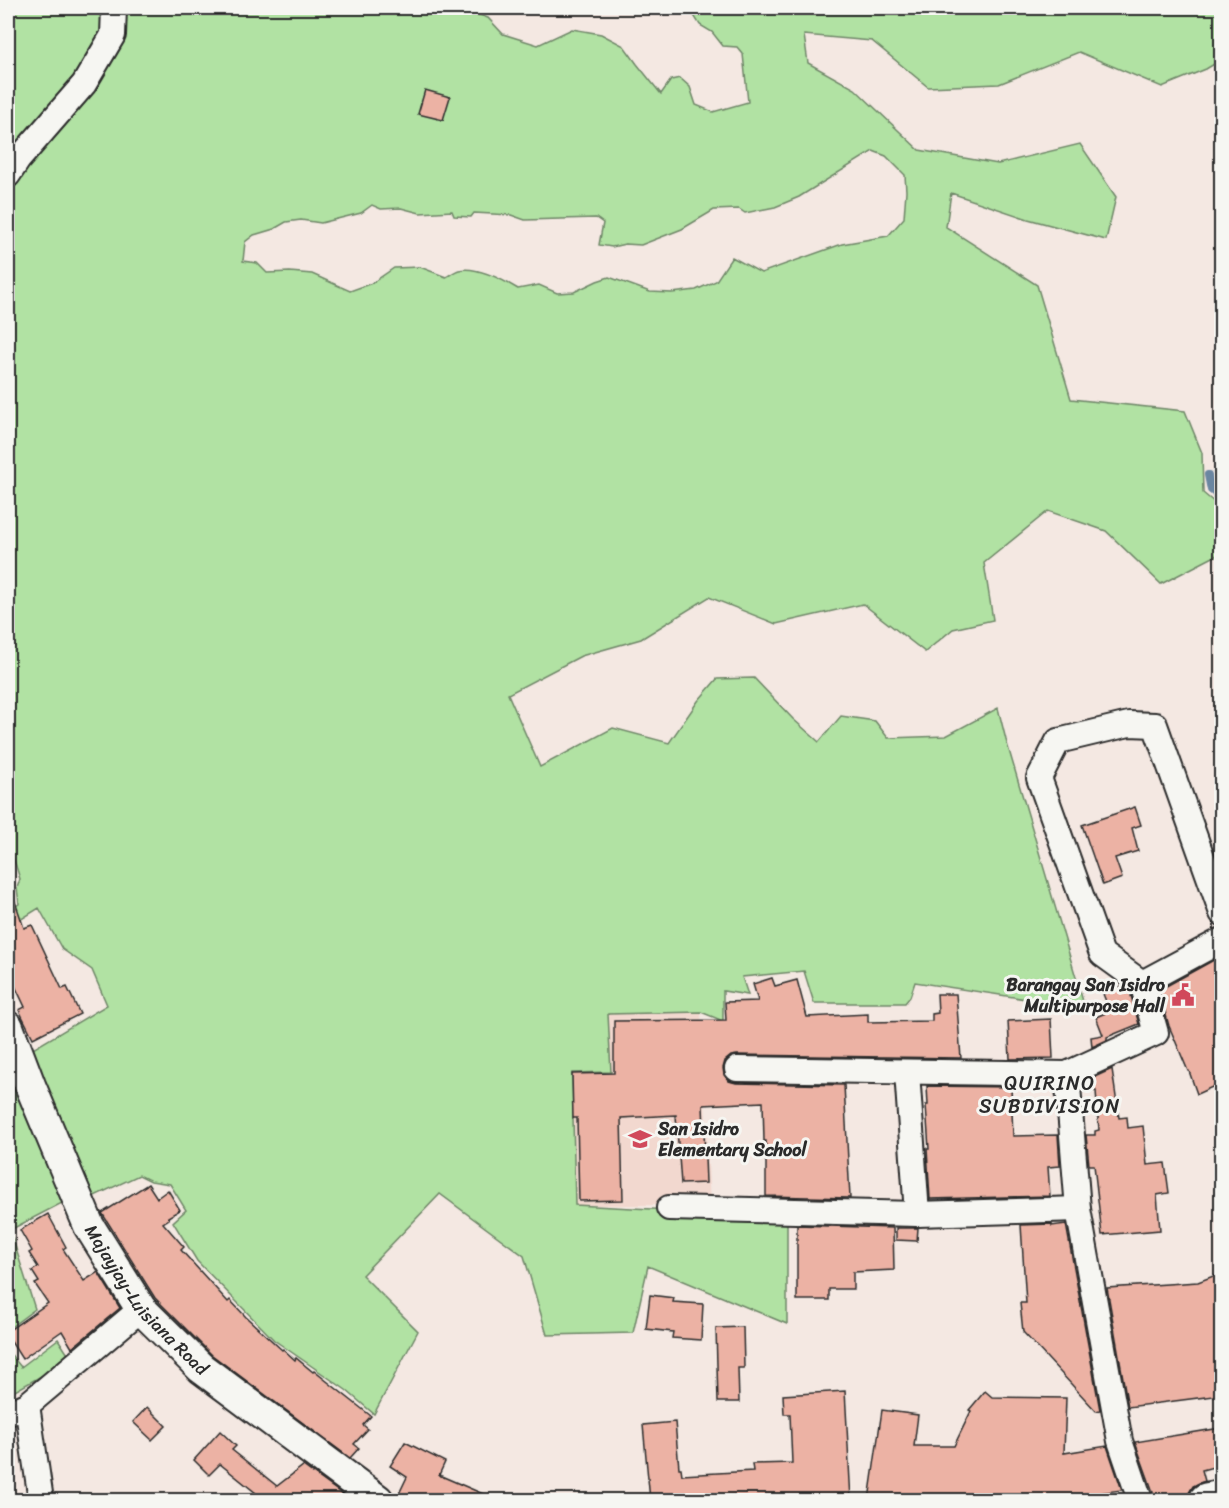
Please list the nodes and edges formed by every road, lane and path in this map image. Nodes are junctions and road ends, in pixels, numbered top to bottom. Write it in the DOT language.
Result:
graph roads {
  1 [pos="114,8"];
  2 [pos="8,176"];
  3 [pos="1221,913"];
  4 [pos="1221,940"];
  5 [pos="1142,983"];
  6 [pos="8,1027"];
  7 [pos="737,1069"];
  8 [pos="907,1072"];
  9 [pos="1067,1074"];
  10 [pos="669,1208"];
  11 [pos="1078,1209"];
  12 [pos="917,1214"];
  13 [pos="141,1309"];
  14 [pos="17,1409"];
  15 [pos="1221,1497"];
  16 [pos="41,1500"];
  17 [pos="378,1500"];
  18 [pos="1140,1500"];
  19 [pos="1206,1500"];
  1 -- 2 [label="street"];
  3 -- 5 [label="street"];
  4 -- 5 [label="street"];
  5 -- 9 [label="street"];
  6 -- 13 [label="street, Majayjay-Luisiana Road"];
  7 -- 8 [label="street"];
  8 -- 9 [label="street"];
  8 -- 12 [label="street"];
  9 -- 11 [label="street"];
  10 -- 12 [label="street"];
  11 -- 12 [label="street"];
  11 -- 18 [label="street"];
  13 -- 14 [label="street"];
  13 -- 17 [label="street, Majayjay-Luisiana Road"];
  14 -- 16 [label="street"];
  15 -- 19 [label="main road"];
}
